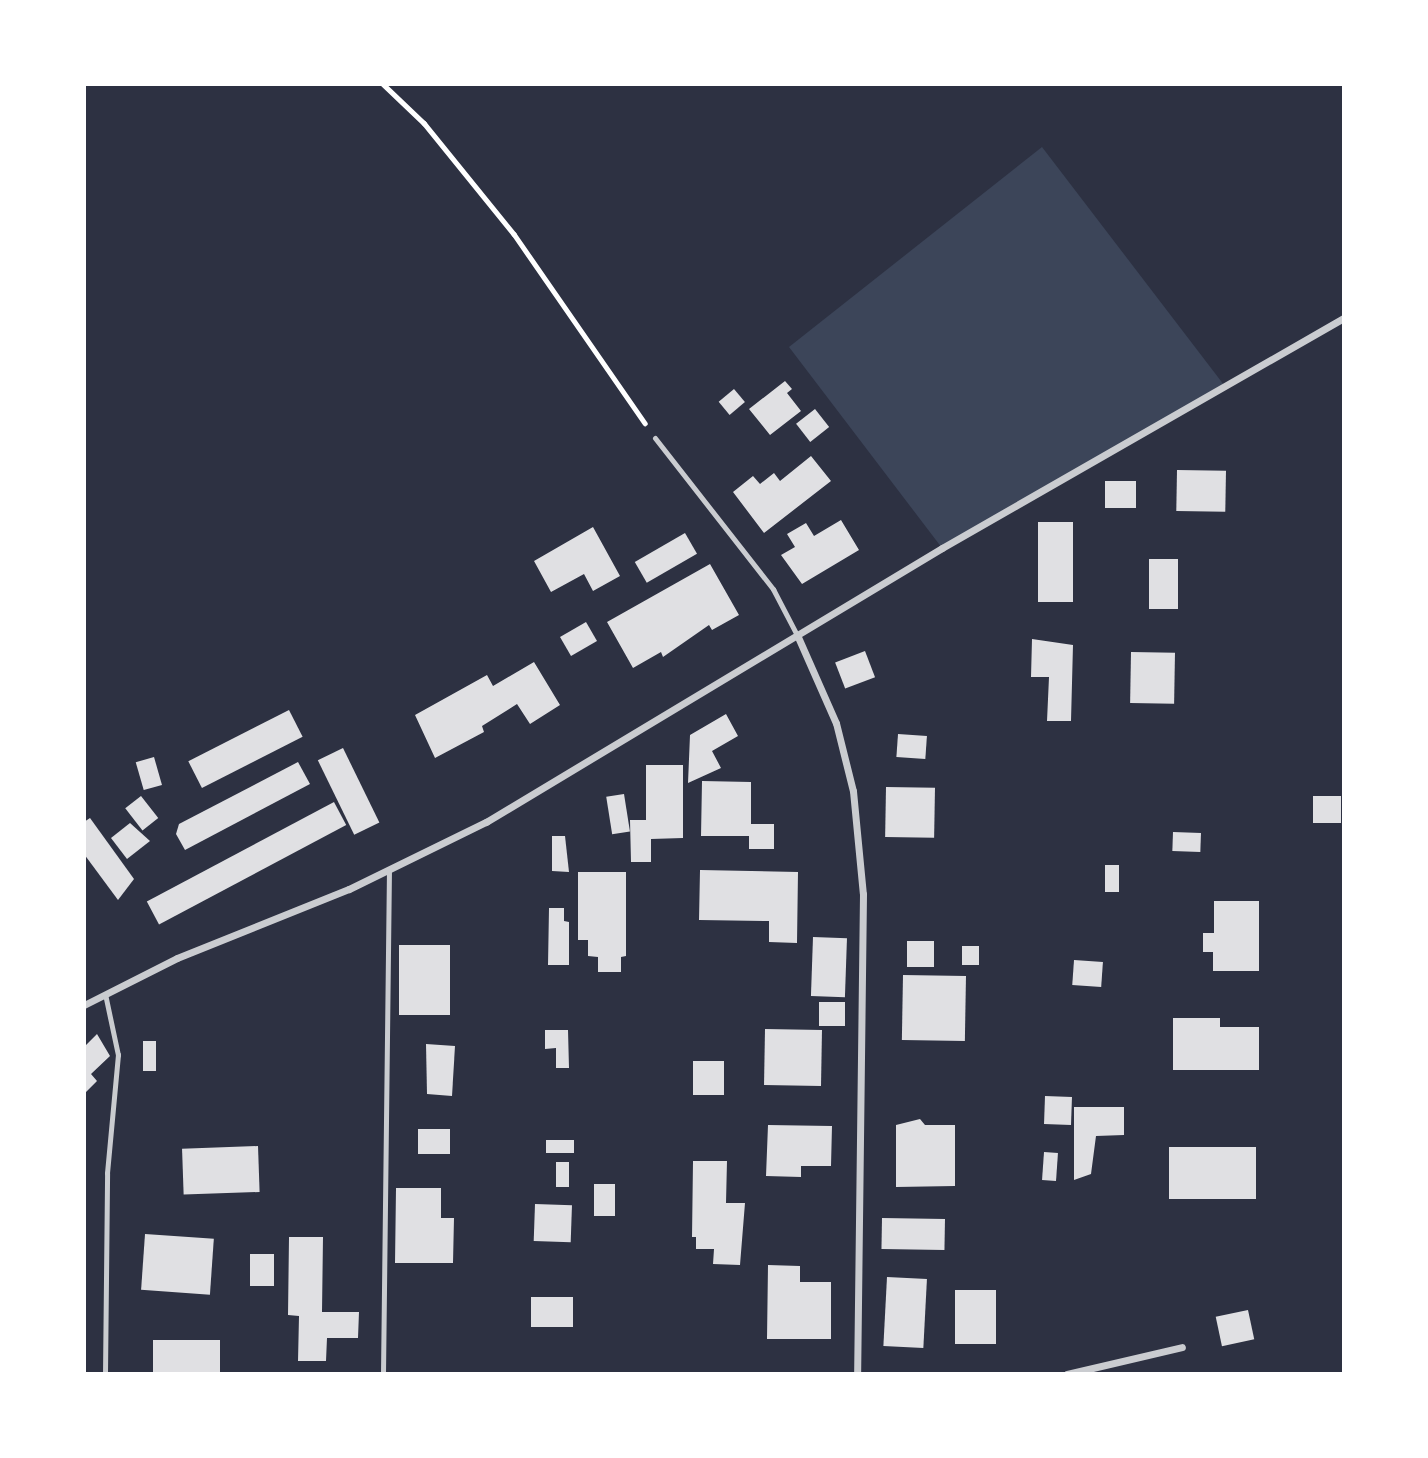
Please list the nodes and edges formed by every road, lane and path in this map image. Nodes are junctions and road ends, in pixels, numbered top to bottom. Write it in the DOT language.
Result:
graph roads {
  1 [pos="383,84"];
  2 [pos="1344,318"];
  3 [pos="655,438"];
  4 [pos="798,637"];
  5 [pos="389,869"];
  6 [pos="105,994"];
  7 [pos="84,1005"];
  8 [pos="1182,1347"];
  9 [pos="105,1374"];
  10 [pos="383,1374"];
  11 [pos="857,1374"];
  12 [pos="1067,1374"];
  1 -- 3 [label="path"];
  2 -- 4 [label="street"];
  3 -- 4 [label="lane"];
  4 -- 5 [label="street"];
  4 -- 11 [label="street"];
  5 -- 6 [label="street"];
  5 -- 10 [label="lane"];
  6 -- 7 [label="street"];
  6 -- 9 [label="lane"];
  8 -- 12 [label="street"];
}
